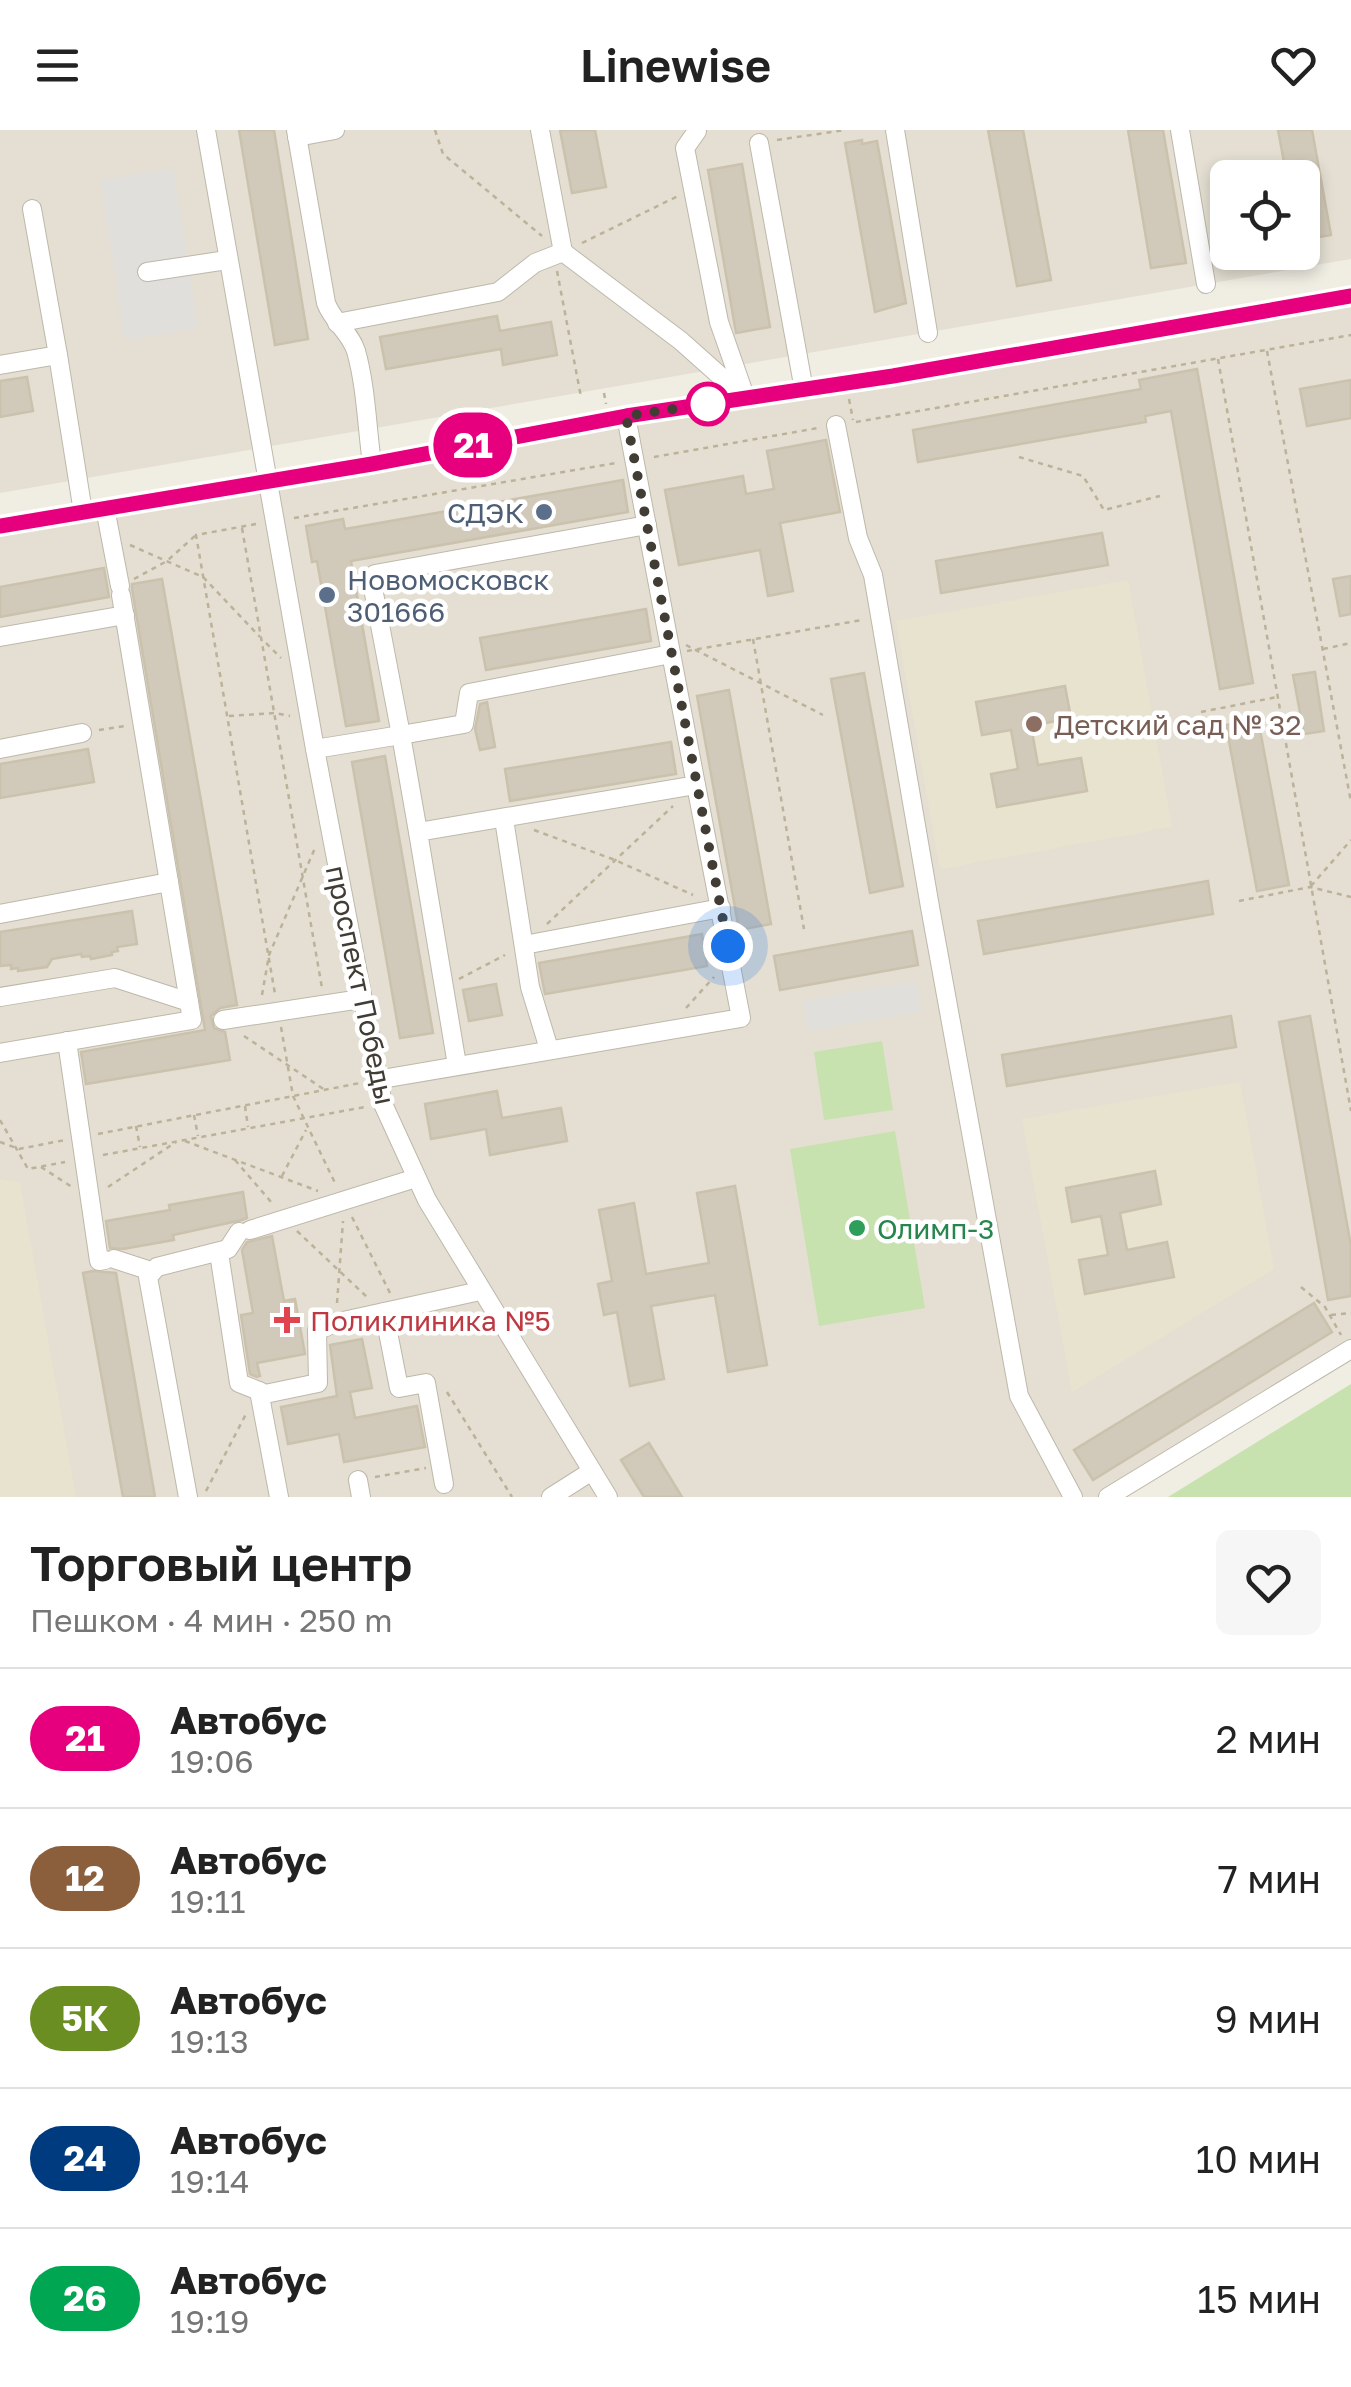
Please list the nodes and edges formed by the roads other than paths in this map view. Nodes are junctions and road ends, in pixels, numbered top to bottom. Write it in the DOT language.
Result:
graph roads {
  1 [pos="206,130"];
  2 [pos="335,130"];
  3 [pos="540,130"];
  4 [pos="894,130"];
  5 [pos="1180,130"];
  6 [pos="697,131"];
  7 [pos="296,134"];
  8 [pos="760,143"];
  9 [pos="32,209"];
  10 [pos="558,254"];
  11 [pos="227,260"];
  12 [pos="147,272"];
  13 [pos="1206,284"];
  14 [pos="1351,296"];
  15 [pos="338,323"];
  16 [pos="928,332"];
  17 [pos="58,354"];
  18 [pos="0,365"];
  19 [pos="804,390"];
  20 [pos="746,399"];
  21 [pos="626,416"];
  22 [pos="836,425"];
  23 [pos="372,464"];
  24 [pos="270,480"];
  25 [pos="106,508"];
  26 [pos="83,512"];
  27 [pos="647,524"];
  28 [pos="0,526"];
  29 [pos="125,615"];
  30 [pos="0,637"];
  31 [pos="671,654"];
  32 [pos="82,733"];
  33 [pos="401,735"];
  34 [pos="0,749"];
  35 [pos="315,749"];
  36 [pos="696,785"];
  37 [pos="504,819"];
  38 [pos="418,832"];
  39 [pos="169,882"];
  40 [pos="721,908"];
  41 [pos="0,914"];
  42 [pos="524,946"];
  43 [pos="0,997"];
  44 [pos="361,999"];
  45 [pos="203,1016"];
  46 [pos="66,1042"];
  47 [pos="548,1050"];
  48 [pos="0,1053"];
  49 [pos="457,1064"];
  50 [pos="376,1080"];
  51 [pos="416,1178"];
  52 [pos="219,1253"];
  53 [pos="151,1271"];
  54 [pos="480,1291"];
  55 [pos="391,1311"];
  56 [pos="1351,1350"];
  57 [pos="258,1391"];
  58 [pos="592,1471"];
  59 [pos="443,1475"];
  60 [pos="188,1497"];
  61 [pos="279,1497"];
  62 [pos="551,1497"];
  63 [pos="608,1497"];
  64 [pos="1074,1497"];
  65 [pos="1108,1497"];
  1 -- 11 [label="street, проспект Победы"];
  2 -- 7 [label="street"];
  3 -- 10 [label="street"];
  4 -- 16 [label="street"];
  5 -- 13 [label="street"];
  6 -- 20 [label="street"];
  7 -- 15 [label="street"];
  8 -- 19 [label="street"];
  9 -- 17 [label="street"];
  10 -- 15 [label="street"];
  10 -- 20 [label="street"];
  11 -- 12 [label="street"];
  11 -- 24 [label="street, проспект Победы"];
  14 -- 19 [label="street"];
  15 -- 23 [label="street"];
  17 -- 18 [label="street"];
  17 -- 26 [label="street"];
  19 -- 20 [label="street"];
  20 -- 21 [label="street"];
  21 -- 23 [label="street"];
  21 -- 27 [label="street"];
  22 -- 64 [label="street"];
  23 -- 24 [label="street"];
  24 -- 25 [label="street"];
  24 -- 35 [label="street, проспект Победы"];
  25 -- 26 [label="street"];
  25 -- 29 [label="street"];
  26 -- 28 [label="street"];
  27 -- 31 [label="street"];
  27 -- 33 [label="street"];
  29 -- 30 [label="street"];
  29 -- 39 [label="street"];
  31 -- 33 [label="street"];
  31 -- 36 [label="street"];
  32 -- 34 [label="street"];
  33 -- 35 [label="street"];
  33 -- 38 [label="street"];
  35 -- 44 [label="street, проспект Победы"];
  36 -- 37 [label="street"];
  36 -- 40 [label="street"];
  37 -- 38 [label="street"];
  37 -- 42 [label="street"];
  38 -- 49 [label="street"];
  39 -- 41 [label="street"];
  39 -- 45 [label="street"];
  40 -- 42 [label="street"];
  40 -- 47 [label="street"];
  42 -- 47 [label="street"];
  43 -- 45 [label="street"];
  44 -- 45 [label="street"];
  44 -- 50 [label="street, проспект Победы"];
  45 -- 46 [label="street"];
  46 -- 48 [label="street"];
  46 -- 53 [label="street"];
  47 -- 49 [label="street"];
  49 -- 50 [label="street"];
  50 -- 51 [label="street, проспект Победы"];
  51 -- 52 [label="street"];
  51 -- 54 [label="street, проспект Победы"];
  52 -- 53 [label="street"];
  52 -- 57 [label="street"];
  53 -- 60 [label="street"];
  54 -- 55 [label="street"];
  54 -- 58 [label="street, проспект Победы"];
  55 -- 57 [label="street"];
  55 -- 59 [label="street"];
  56 -- 65 [label="street"];
  57 -- 61 [label="street"];
  58 -- 62 [label="street"];
  58 -- 63 [label="street, проспект Победы"];
}
